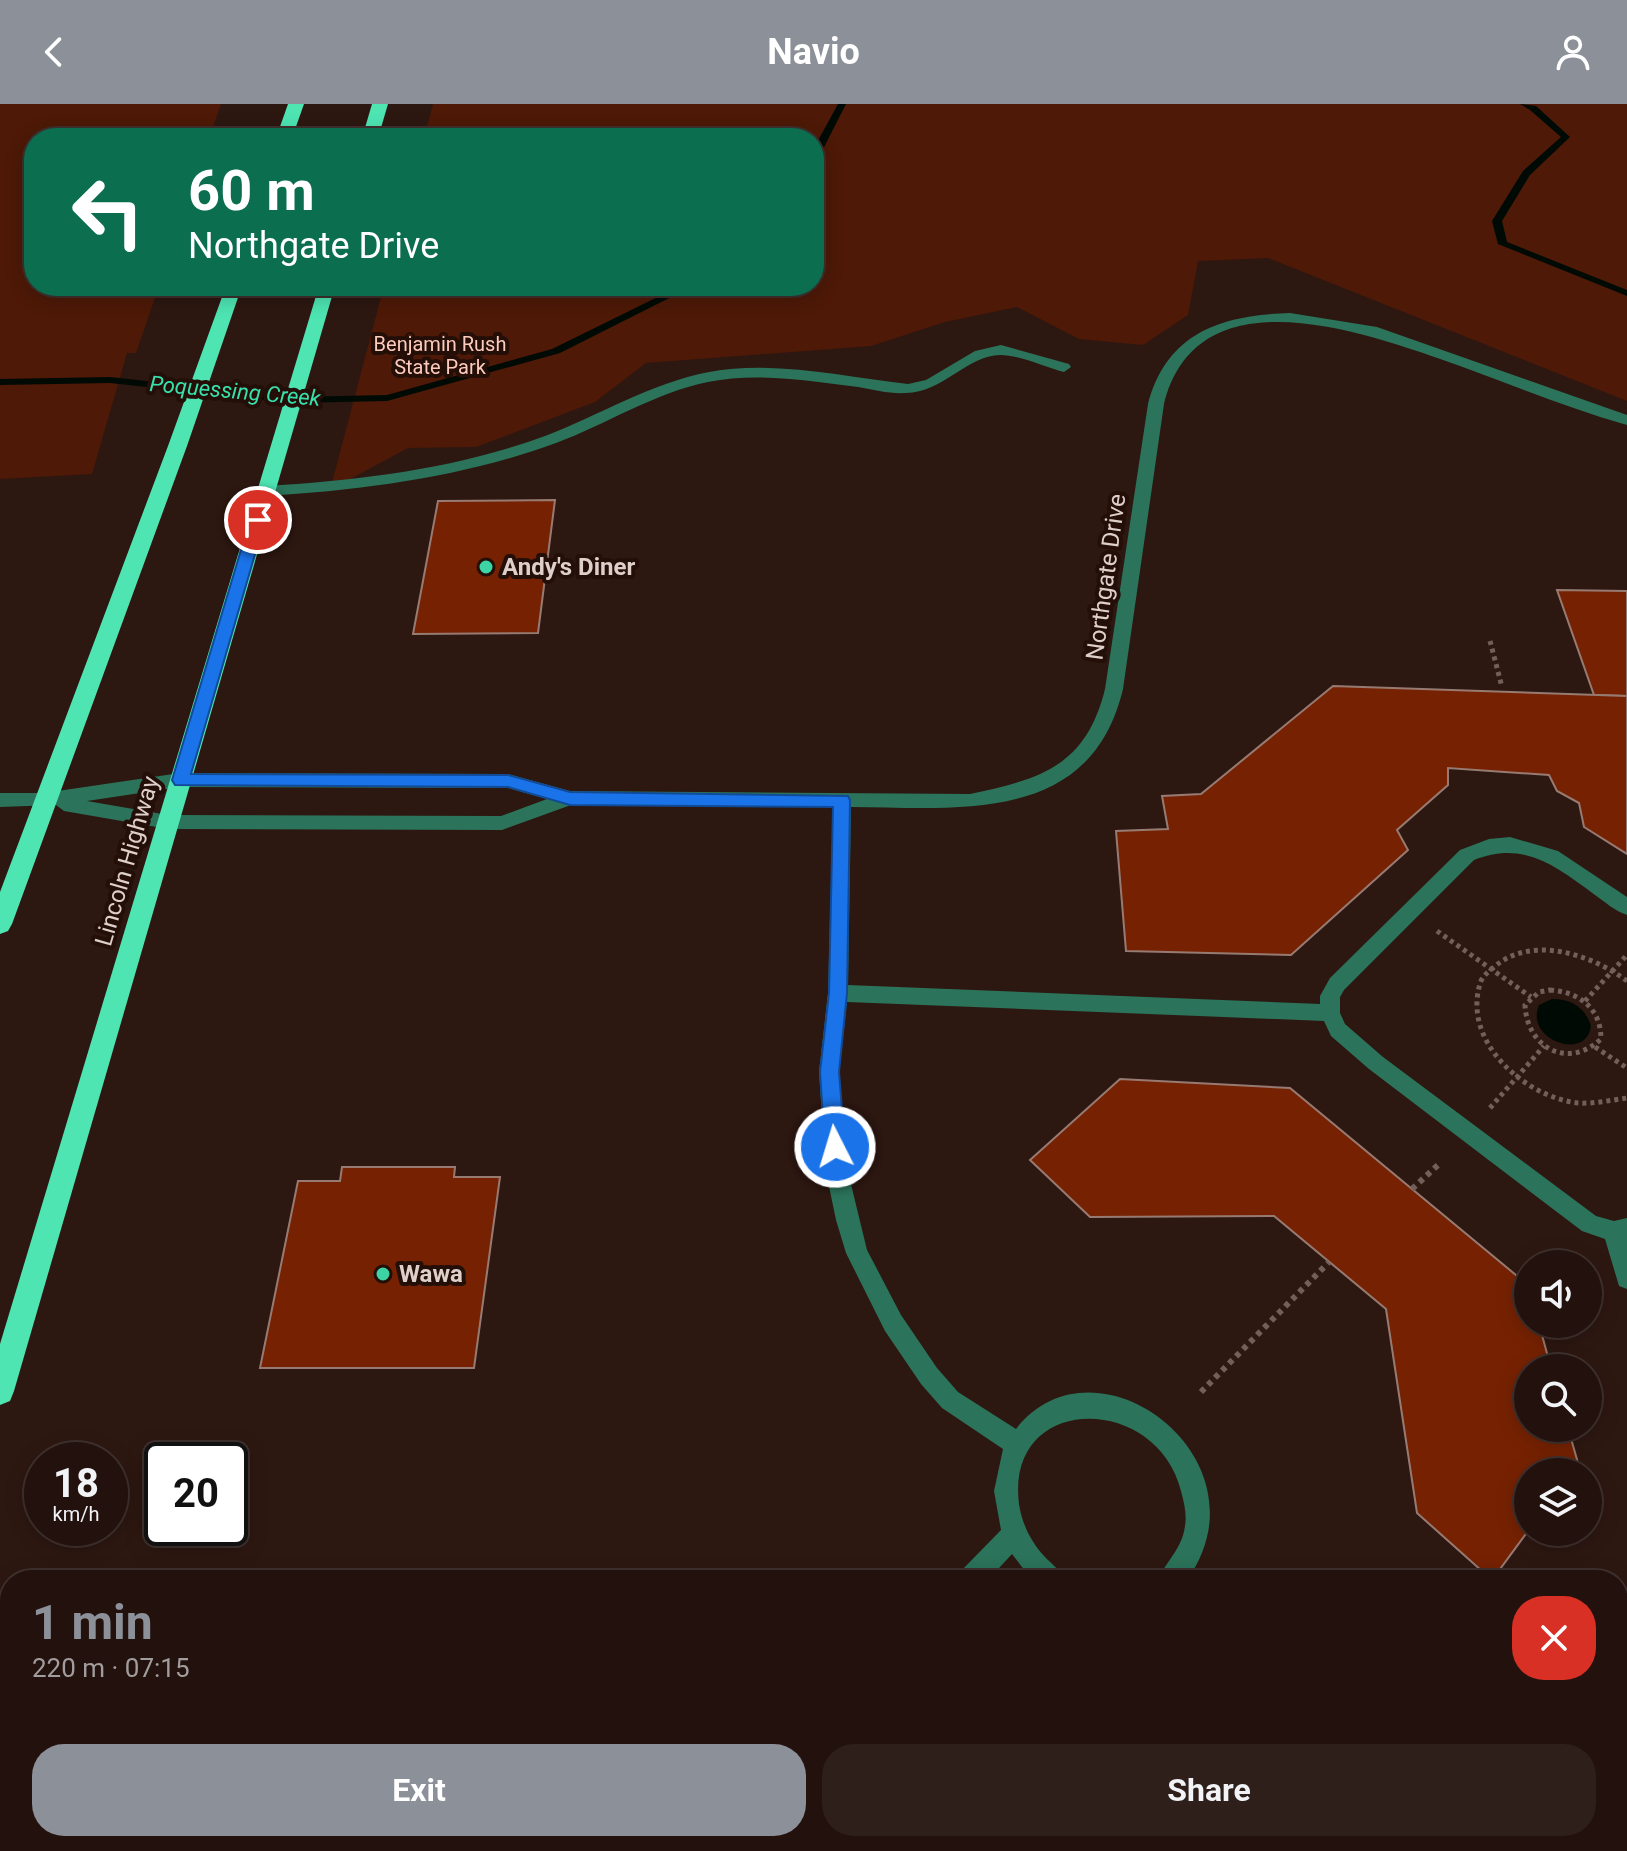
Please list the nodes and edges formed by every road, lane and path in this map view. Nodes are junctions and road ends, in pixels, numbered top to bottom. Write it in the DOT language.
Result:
graph roads {
  1 [pos="296,104"];
  2 [pos="380,104"];
  3 [pos="288,128"];
  4 [pos="373,128"];
  5 [pos="231,296"];
  6 [pos="324,296"];
  7 [pos="1064,367"];
  8 [pos="1627,420"];
  9 [pos="266,491"];
  10 [pos="1490,641"];
  11 [pos="1502,687"];
  12 [pos="180,780"];
  13 [pos="570,798"];
  14 [pos="0,800"];
  15 [pos="44,800"];
  16 [pos="842,800"];
  17 [pos="168,822"];
  18 [pos="1627,907"];
  19 [pos="1409,912"];
  20 [pos="1,918"];
  21 [pos="1627,955"];
  22 [pos="1490,968"];
  23 [pos="1614,970"];
  24 [pos="1627,981"];
  25 [pos="838,993"];
  26 [pos="1531,997"];
  27 [pos="1585,1001"];
  28 [pos="1330,1013"];
  29 [pos="1544,1046"];
  30 [pos="1595,1047"];
  31 [pos="1627,1068"];
  32 [pos="1516,1079"];
  33 [pos="1627,1098"];
  34 [pos="1468,1133"];
  35 [pos="1438,1165"];
  36 [pos="1412,1189"];
  37 [pos="1621,1229"];
  38 [pos="1329,1262"];
  39 [pos="1627,1278"];
  40 [pos="0,1391"];
  41 [pos="1201,1392"];
  42 [pos="1018,1445"];
  43 [pos="1014,1535"];
  44 [pos="980,1570"];
  45 [pos="1039,1570"];
  46 [pos="1182,1570"];
  1 -- 3 [label="highway"];
  2 -- 4 [label="highway"];
  5 -- 15 [label="highway"];
  6 -- 9 [label="highway, Lincoln Highway"];
  7 -- 9 [label="lane"];
  8 -- 16 [label="lane, Northgate Drive"];
  9 -- 12 [label="highway, Lincoln Highway"];
  10 -- 11 [label="path"];
  12 -- 13 [label="lane, Northgate Drive"];
  12 -- 15 [label="lane, Northgate Drive"];
  12 -- 17 [label="highway, Lincoln Highway"];
  13 -- 16 [label="lane, Northgate Drive"];
  13 -- 17 [label="lane, Northgate Drive"];
  14 -- 15 [label="lane"];
  15 -- 17 [label="lane, Northgate Drive"];
  15 -- 20 [label="highway"];
  16 -- 25 [label="lane"];
  17 -- 40 [label="highway, Lincoln Highway"];
  18 -- 19 [label="lane"];
  19 -- 22 [label="path"];
  19 -- 28 [label="lane"];
  21 -- 23 [label="path"];
  22 -- 23 [label="path"];
  22 -- 26 [label="path"];
  22 -- 32 [label="path"];
  23 -- 24 [label="path"];
  23 -- 27 [label="path"];
  25 -- 28 [label="lane"];
  25 -- 42 [label="lane"];
  26 -- 27 [label="path"];
  26 -- 29 [label="path"];
  27 -- 30 [label="path"];
  28 -- 34 [label="lane"];
  29 -- 30 [label="path"];
  29 -- 32 [label="path"];
  30 -- 31 [label="path"];
  32 -- 33 [label="path"];
  32 -- 34 [label="path"];
  34 -- 37 [label="lane"];
  35 -- 36 [label="path"];
  37 -- 39 [label="lane"];
  38 -- 41 [label="path"];
  42 -- 43 [label="lane"];
  42 -- 46 [label="lane"];
  43 -- 44 [label="lane"];
  43 -- 45 [label="lane"];
}
